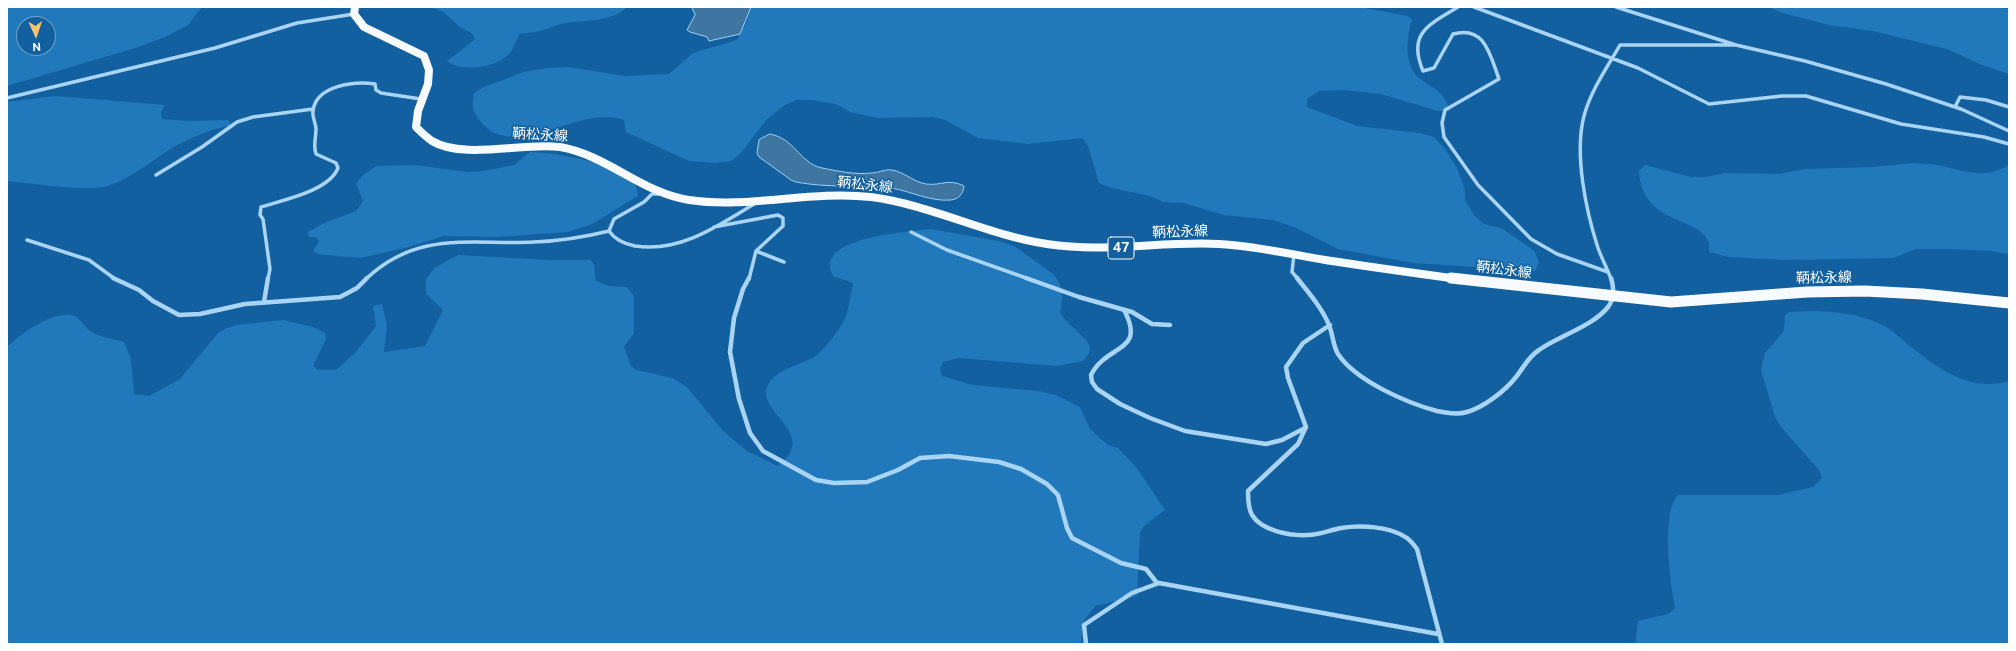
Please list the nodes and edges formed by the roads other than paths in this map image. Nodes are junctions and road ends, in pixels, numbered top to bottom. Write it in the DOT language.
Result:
graph roads {
  1 [pos="1458,7"];
  2 [pos="1474,7"];
  3 [pos="1616,7"];
  4 [pos="354,10"];
  5 [pos="1736,45"];
  6 [pos="1613,58"];
  7 [pos="7,98"];
  8 [pos="421,99"];
  9 [pos="1955,107"];
  10 [pos="2009,107"];
  11 [pos="313,109"];
  12 [pos="2009,131"];
  13 [pos="2009,144"];
  14 [pos="156,174"];
  15 [pos="664,194"];
  16 [pos="761,200"];
  17 [pos="714,227"];
  18 [pos="609,231"];
  19 [pos="911,232"];
  20 [pos="27,240"];
  21 [pos="756,251"];
  22 [pos="1294,253"];
  23 [pos="784,262"];
  24 [pos="1608,272"];
  25 [pos="1613,297"];
  26 [pos="264,302"];
  27 [pos="2009,302"];
  28 [pos="1124,310"];
  29 [pos="1170,325"];
  30 [pos="1330,326"];
  31 [pos="1306,427"];
  32 [pos="1157,583"];
  33 [pos="1438,634"];
  34 [pos="1086,644"];
  35 [pos="1442,644"];
  1 -- 24 [label="street"];
  2 -- 6 [label="street"];
  3 -- 5 [label="street"];
  4 -- 7 [label="street"];
  4 -- 8 [label="main road, 鞆松永線 / 47"];
  5 -- 6 [label="street"];
  5 -- 9 [label="street"];
  6 -- 13 [label="street"];
  6 -- 24 [label="street"];
  8 -- 11 [label="street"];
  8 -- 15 [label="main road, 鞆松永線 / 47"];
  9 -- 10 [label="street"];
  9 -- 12 [label="street"];
  11 -- 14 [label="street"];
  11 -- 26 [label="street"];
  15 -- 16 [label="main road, 鞆松永線 / 47"];
  15 -- 18 [label="street"];
  16 -- 17 [label="street"];
  16 -- 22 [label="main road, 鞆松永線 / 47"];
  17 -- 18 [label="street"];
  17 -- 21 [label="street"];
  18 -- 26 [label="street"];
  19 -- 28 [label="street"];
  20 -- 26 [label="street"];
  21 -- 23 [label="street"];
  21 -- 32 [label="street"];
  22 -- 25 [label="main road, 鞆松永線 / 47"];
  22 -- 30 [label="street"];
  24 -- 25 [label="street"];
  25 -- 27 [label="main road, 鞆松永線 / 47"];
  25 -- 30 [label="street"];
  28 -- 29 [label="street"];
  28 -- 31 [label="street"];
  30 -- 31 [label="street"];
  31 -- 33 [label="street"];
  32 -- 33 [label="street"];
  32 -- 34 [label="street"];
  33 -- 35 [label="street"];
}
